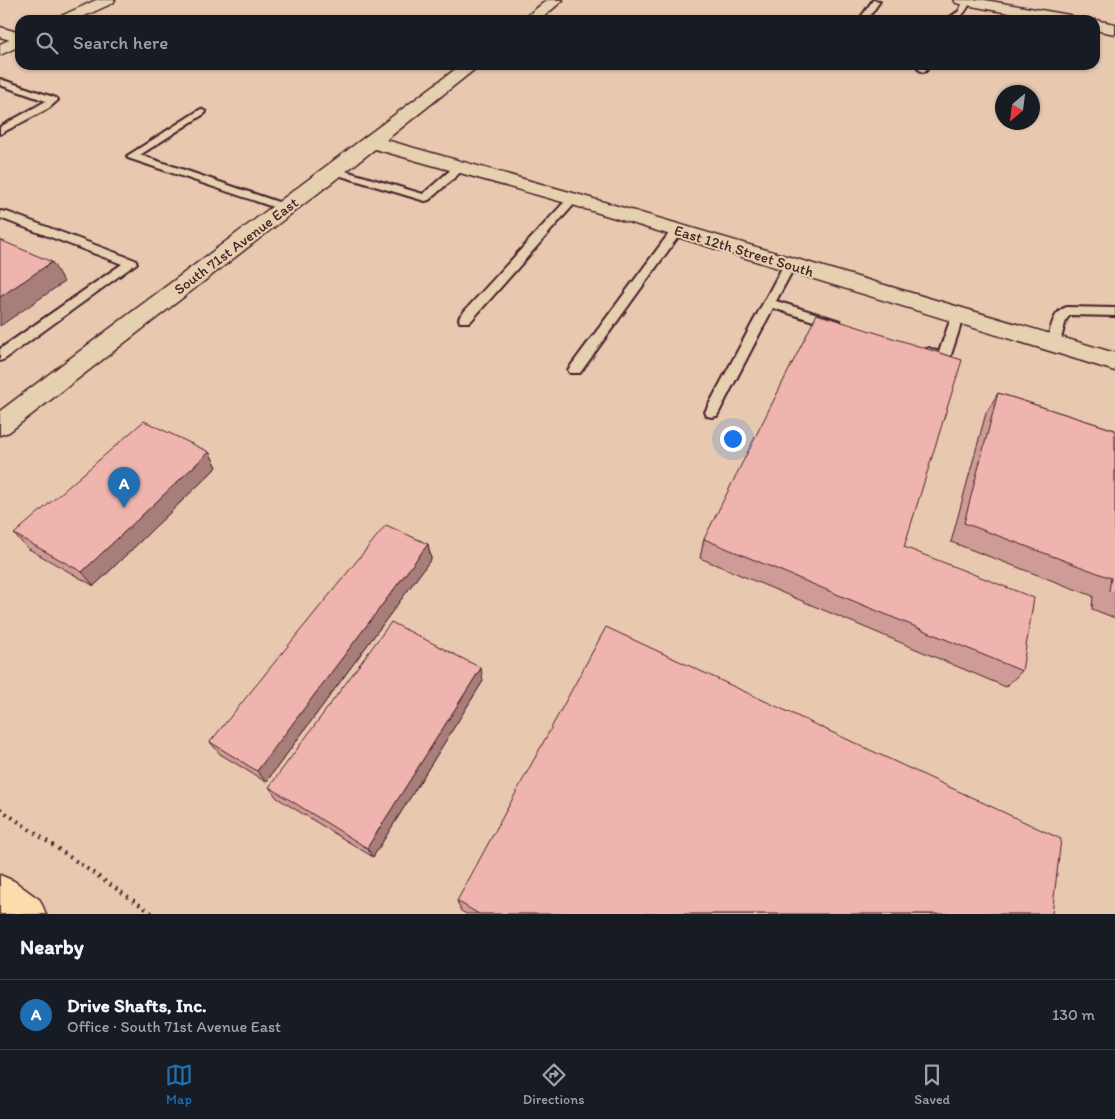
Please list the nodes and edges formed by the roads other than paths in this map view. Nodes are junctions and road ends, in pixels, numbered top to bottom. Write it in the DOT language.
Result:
graph roads {
  1 [pos="108,0"];
  2 [pos="556,0"];
  3 [pos="874,0"];
  4 [pos="964,1"];
  5 [pos="75,15"];
  6 [pos="536,15"];
  7 [pos="866,15"];
  8 [pos="958,15"];
  9 [pos="1041,15"];
  10 [pos="1100,26"];
  11 [pos="1115,29"];
  12 [pos="0,32"];
  13 [pos="15,37"];
  14 [pos="15,42"];
  15 [pos="0,50"];
  16 [pos="466,70"];
  17 [pos="0,82"];
  18 [pos="201,112"];
  19 [pos="0,131"];
  20 [pos="372,142"];
  21 [pos="459,168"];
  22 [pos="335,171"];
  23 [pos="573,199"];
  24 [pos="286,208"];
  25 [pos="0,215"];
  26 [pos="677,230"];
  27 [pos="790,264"];
  28 [pos="769,303"];
  29 [pos="1115,312"];
  30 [pos="958,315"];
  31 [pos="465,319"];
  32 [pos="852,329"];
  33 [pos="1054,344"];
  34 [pos="916,349"];
  35 [pos="0,356"];
  36 [pos="1115,362"];
  37 [pos="575,370"];
  38 [pos="712,412"];
  39 [pos="0,425"];
  1 -- 5 [label="street"];
  2 -- 6 [label="street"];
  3 -- 7 [label="lane"];
  4 -- 8 [label="lane"];
  4 -- 9 [label="street"];
  10 -- 11 [label="street"];
  12 -- 13 [label="street"];
  14 -- 15 [label="street"];
  16 -- 20 [label="street, South 71st Avenue East"];
  17 -- 19 [label="lane"];
  18 -- 24 [label="lane"];
  20 -- 21 [label="street, East 12th Street South"];
  20 -- 22 [label="street, South 71st Avenue East"];
  21 -- 22 [label="lane"];
  21 -- 23 [label="street, East 12th Street South"];
  22 -- 24 [label="street, South 71st Avenue East"];
  23 -- 26 [label="street, East 12th Street South"];
  23 -- 31 [label="lane"];
  24 -- 39 [label="street, South 71st Avenue East"];
  25 -- 35 [label="lane"];
  26 -- 27 [label="street, East 12th Street South"];
  26 -- 37 [label="lane"];
  27 -- 28 [label="lane"];
  27 -- 30 [label="street, East 12th Street South"];
  28 -- 32 [label="lane"];
  28 -- 38 [label="lane"];
  29 -- 33 [label="lane"];
  30 -- 33 [label="street, East 12th Street South"];
  30 -- 34 [label="lane"];
  33 -- 36 [label="street, East 12th Street South"];
}
